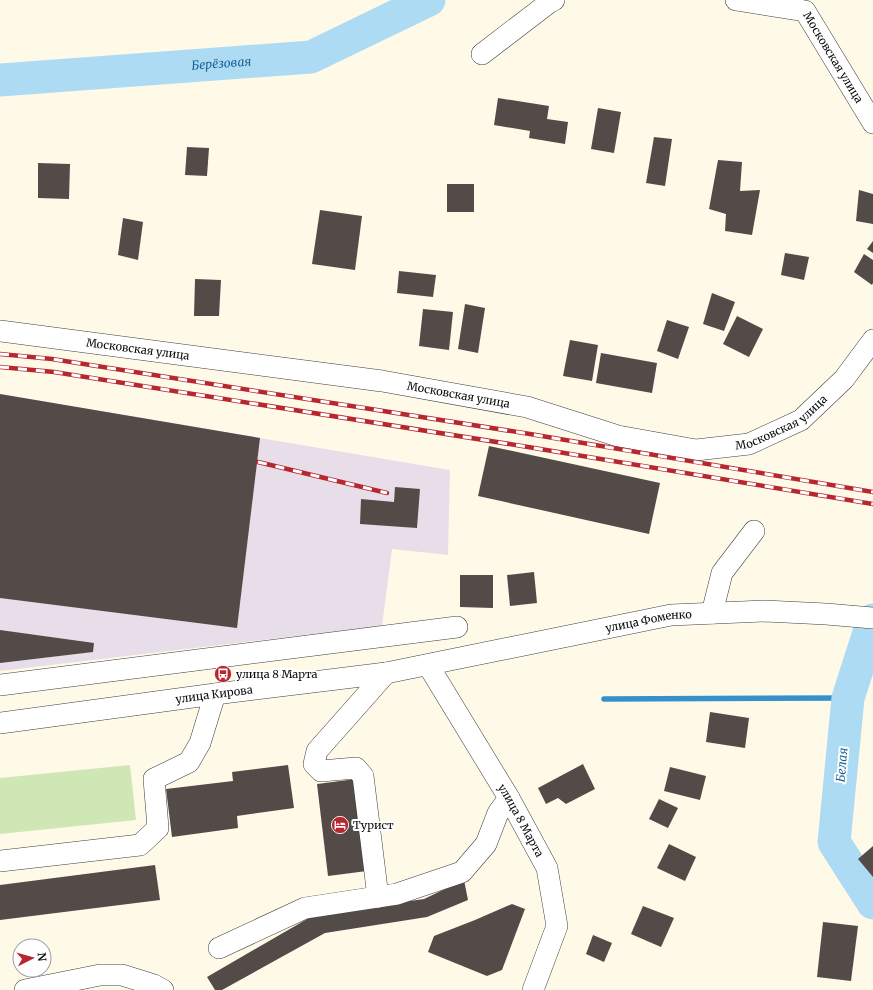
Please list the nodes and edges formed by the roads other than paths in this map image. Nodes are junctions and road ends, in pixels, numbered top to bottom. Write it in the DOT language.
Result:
graph roads {
  1 [pos="554,0"];
  2 [pos="736,0"];
  3 [pos="482,54"];
  4 [pos="873,123"];
  5 [pos="0,331"];
  6 [pos="873,340"];
  7 [pos="754,531"];
  8 [pos="712,613"];
  9 [pos="864,617"];
  10 [pos="457,628"];
  11 [pos="428,665"];
  12 [pos="386,674"];
  13 [pos="0,685"];
  14 [pos="215,694"];
  15 [pos="0,723"];
  16 [pos="509,798"];
  17 [pos="0,861"];
  18 [pos="378,897"];
  19 [pos="219,948"];
  20 [pos="25,990"];
  21 [pos="163,990"];
  22 [pos="533,990"];
  1 -- 3 [label="street"];
  2 -- 4 [label="street, Московская улица"];
  5 -- 6 [label="street, Московская улица"];
  7 -- 8 [label="street"];
  8 -- 9 [label="street, улица Фоменко"];
  8 -- 11 [label="street, улица Фоменко"];
  10 -- 13 [label="street"];
  11 -- 12 [label="street, улица Кирова"];
  11 -- 16 [label="street, улица 8 Марта"];
  12 -- 14 [label="street, улица Кирова"];
  12 -- 18 [label="street"];
  14 -- 15 [label="street, улица Кирова"];
  14 -- 17 [label="street"];
  16 -- 18 [label="street"];
  16 -- 22 [label="street, улица 8 Марта"];
  18 -- 19 [label="street"];
  20 -- 21 [label="street"];
}
